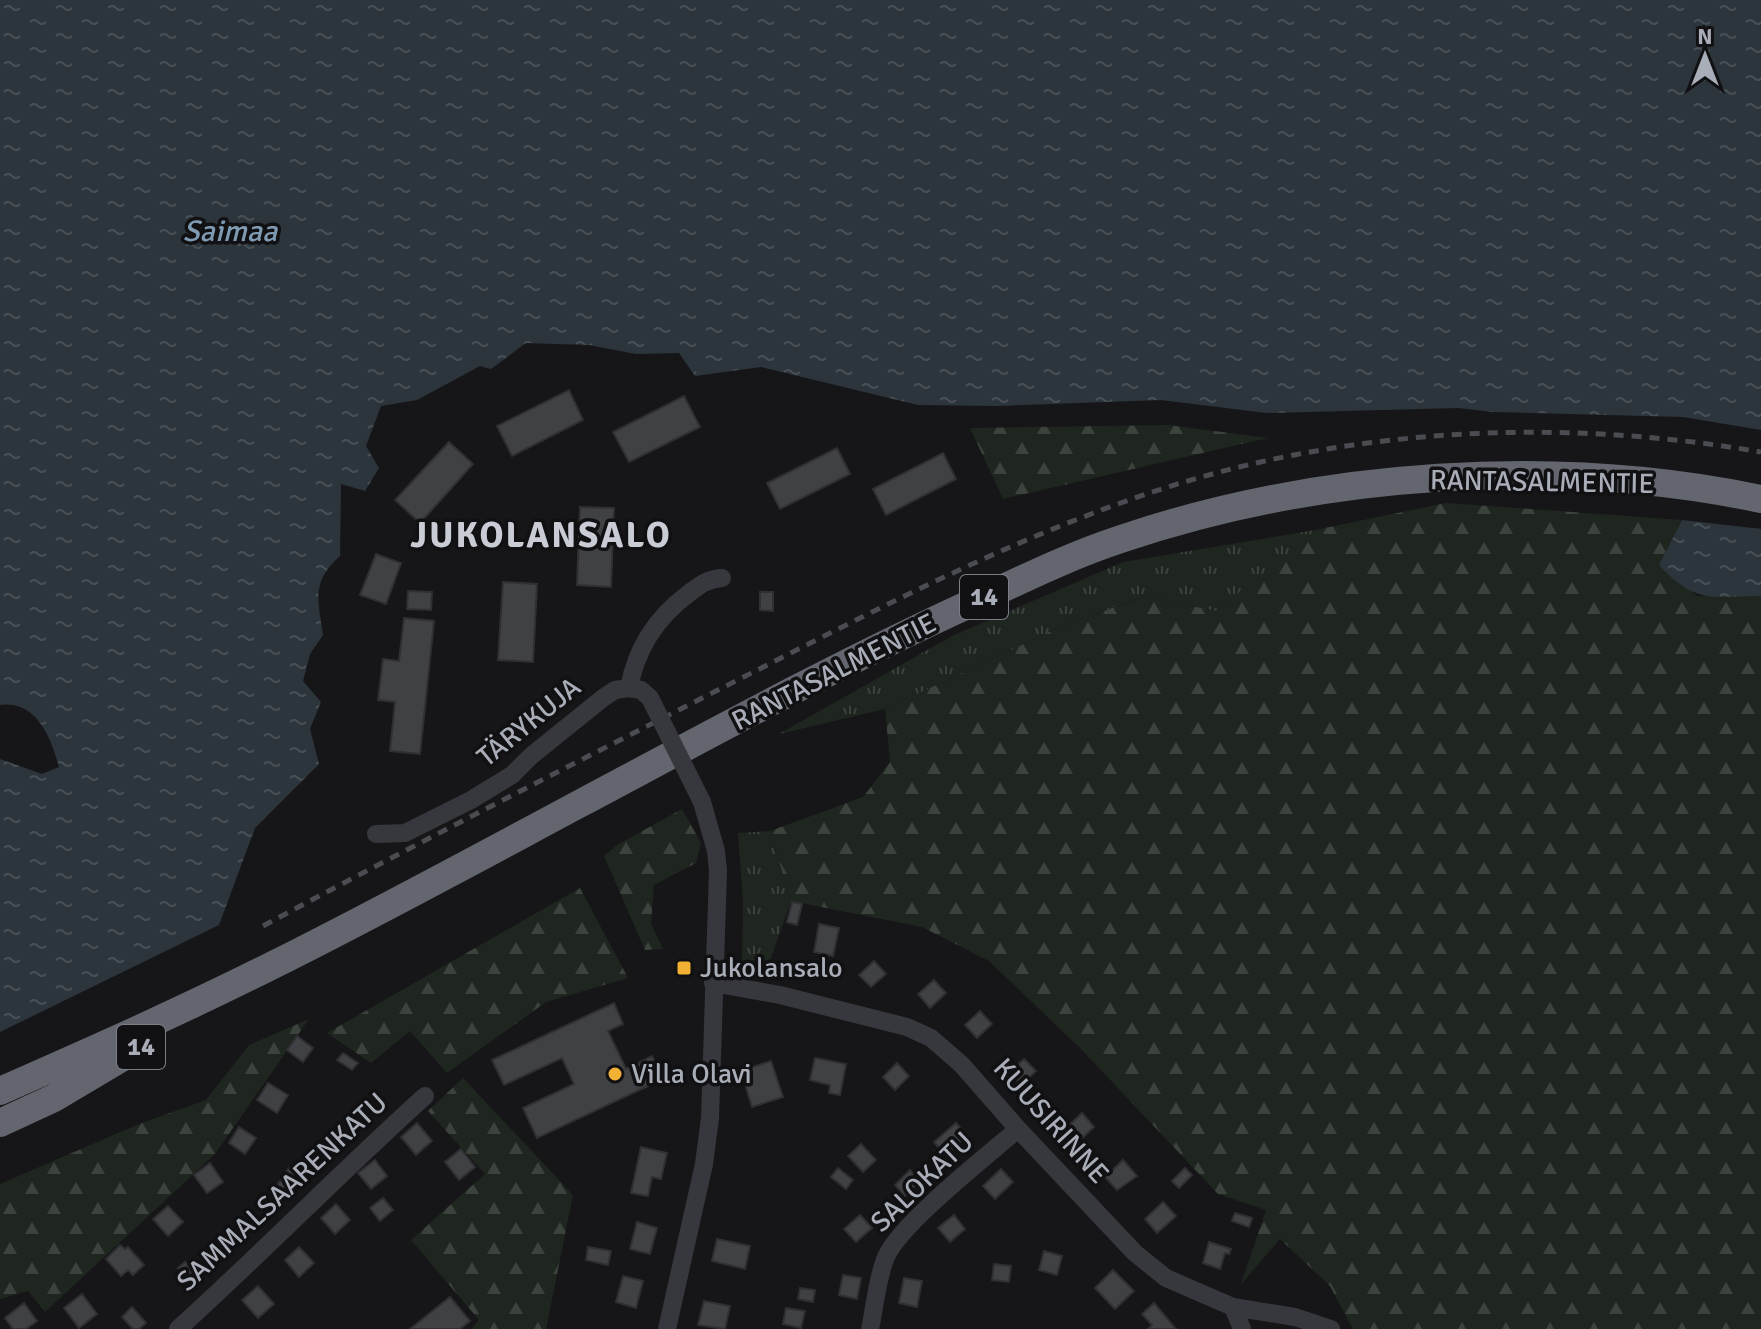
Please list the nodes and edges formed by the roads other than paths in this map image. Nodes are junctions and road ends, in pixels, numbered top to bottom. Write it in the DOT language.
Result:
graph roads {
  1 [pos="1761,499"];
  2 [pos="722,578"];
  3 [pos="629,688"];
  4 [pos="376,834"];
  5 [pos="277,963"];
  6 [pos="713,983"];
  7 [pos="0,1091"];
  8 [pos="425,1096"];
  9 [pos="0,1123"];
  10 [pos="1018,1129"];
  11 [pos="1233,1307"];
  12 [pos="178,1329"];
  13 [pos="667,1329"];
  14 [pos="870,1329"];
  15 [pos="1242,1329"];
  16 [pos="1331,1329"];
  1 -- 5 [label="highway, RANTASALMENTIE / 14"];
  2 -- 3 [label="street"];
  3 -- 4 [label="street, TÄRYKUJA"];
  3 -- 6 [label="street, bridge"];
  5 -- 7 [label="highway, RANTASALMENTIE / 14"];
  5 -- 9 [label="highway, RANTASALMENTIE / 14"];
  6 -- 10 [label="street, KUUSIRINNE"];
  6 -- 13 [label="street"];
  8 -- 12 [label="street, SAMMALSAARENKATU"];
  10 -- 11 [label="street, KUUSIRINNE"];
  10 -- 14 [label="street, SALOKATU"];
  11 -- 15 [label="street"];
  11 -- 16 [label="street, KUUSIRINNE"];
}
